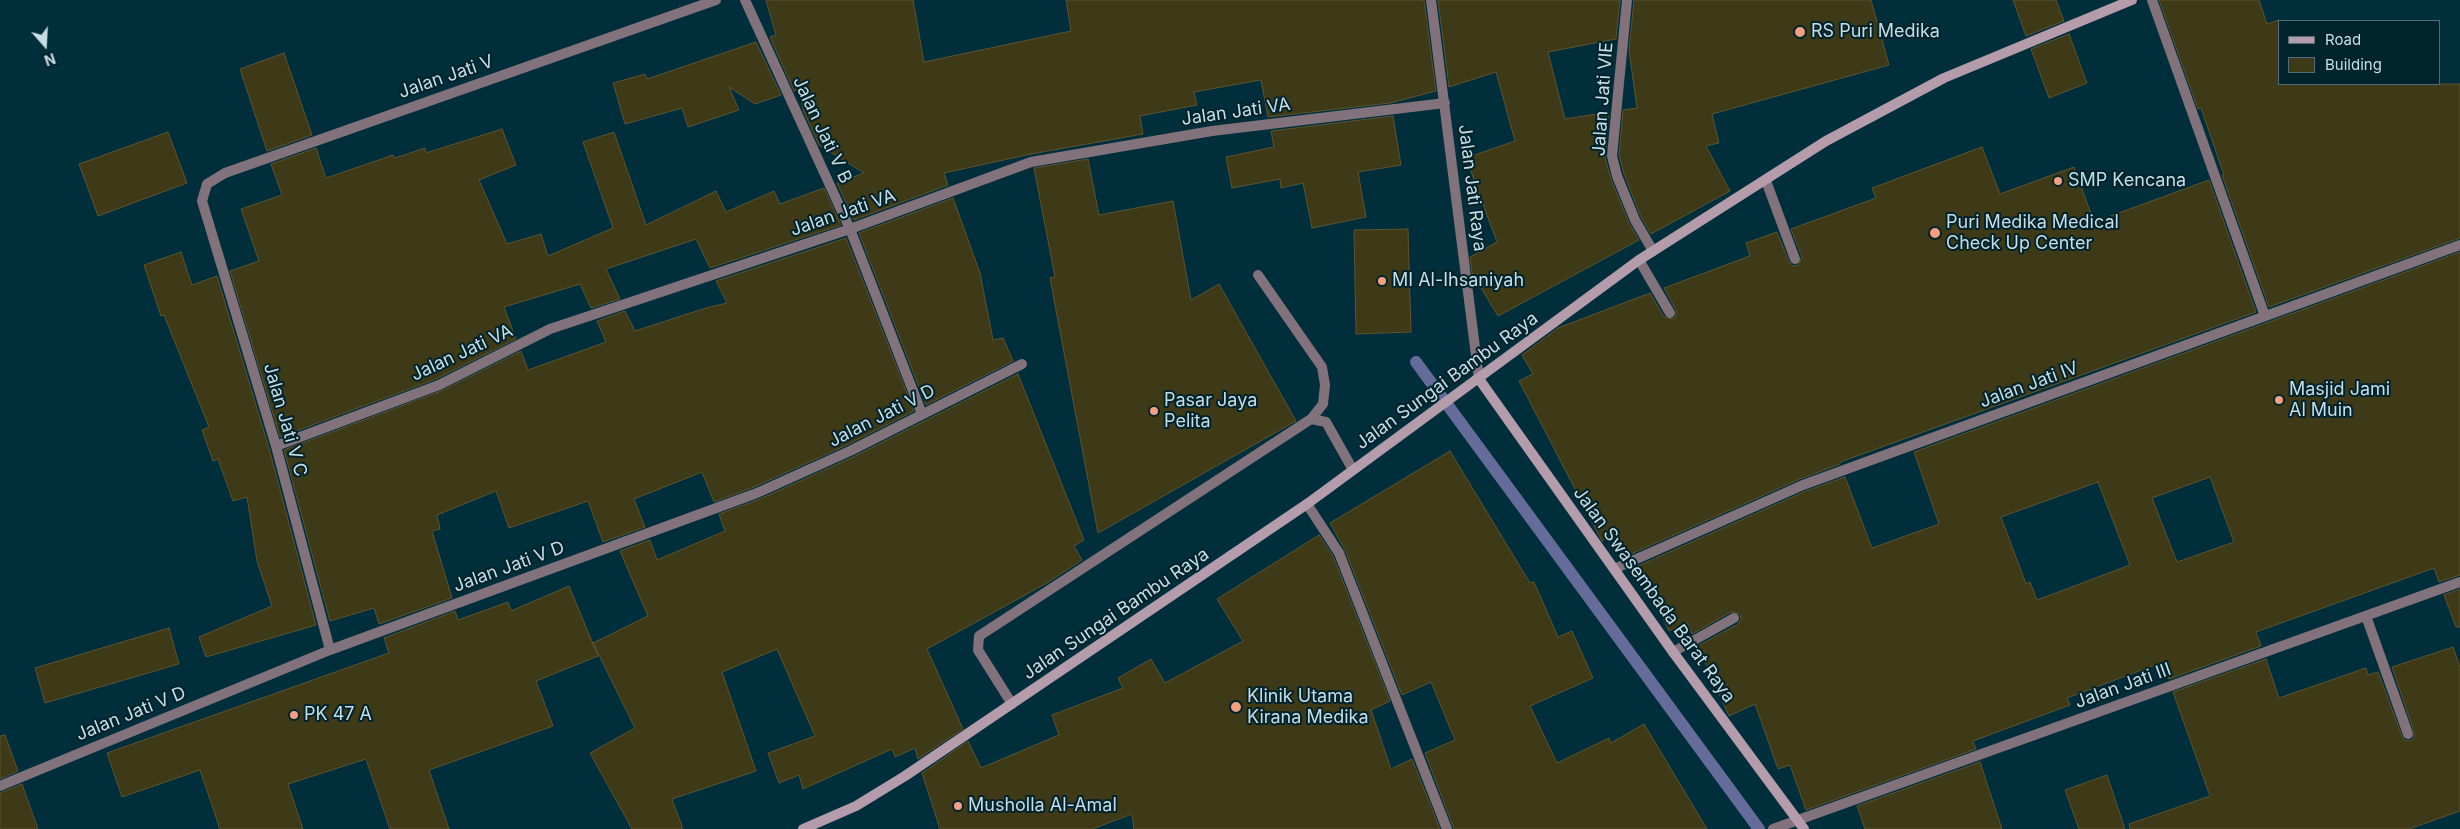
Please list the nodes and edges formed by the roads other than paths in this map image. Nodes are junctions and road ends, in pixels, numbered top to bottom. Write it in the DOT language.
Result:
graph roads {
  1 [pos="716,0"];
  2 [pos="745,0"];
  3 [pos="1431,0"];
  4 [pos="1627,0"];
  5 [pos="2132,0"];
  6 [pos="2152,0"];
  7 [pos="1445,102"];
  8 [pos="1766,181"];
  9 [pos="202,201"];
  10 [pos="850,229"];
  11 [pos="2460,245"];
  12 [pos="1653,251"];
  13 [pos="1795,259"];
  14 [pos="1638,260"];
  15 [pos="1258,275"];
  16 [pos="1670,313"];
  17 [pos="2264,316"];
  18 [pos="1022,364"];
  19 [pos="1476,382"];
  20 [pos="922,414"];
  21 [pos="1311,419"];
  22 [pos="276,446"];
  23 [pos="1353,470"];
  24 [pos="1307,504"];
  25 [pos="1614,569"];
  26 [pos="2460,582"];
  27 [pos="2366,616"];
  28 [pos="1734,618"];
  29 [pos="330,650"];
  30 [pos="1673,652"];
  31 [pos="1012,704"];
  32 [pos="2408,734"];
  33 [pos="0,786"];
  34 [pos="1797,820"];
  35 [pos="803,829"];
  36 [pos="1446,829"];
  37 [pos="1773,829"];
  38 [pos="1804,829"];
  1 -- 9 [label="street, Jalan Jati V"];
  2 -- 10 [label="street, Jalan Jati V B"];
  3 -- 7 [label="street, Jalan Jati Raya"];
  4 -- 12 [label="street, Jalan Jati VIE"];
  5 -- 8 [label="street, Jalan Sungai Bambu Raya"];
  6 -- 17 [label="street"];
  7 -- 10 [label="street, Jalan Jati VA"];
  7 -- 19 [label="street, Jalan Jati Raya"];
  8 -- 12 [label="street, Jalan Sungai Bambu Raya"];
  8 -- 13 [label="street"];
  9 -- 22 [label="street, Jalan Jati V C"];
  10 -- 20 [label="street, Jalan Jati V B"];
  10 -- 22 [label="street, Jalan Jati VA"];
  11 -- 17 [label="street, Jalan Jati IV"];
  12 -- 14 [label="street, Jalan Sungai Bambu Raya"];
  14 -- 16 [label="street"];
  14 -- 19 [label="street, Jalan Sungai Bambu Raya"];
  15 -- 21 [label="street"];
  17 -- 25 [label="street, Jalan Jati IV"];
  18 -- 20 [label="street, Jalan Jati V D"];
  19 -- 23 [label="street, Jalan Sungai Bambu Raya"];
  19 -- 25 [label="street, Jalan Swasembada Barat Raya"];
  20 -- 29 [label="street, Jalan Jati V D"];
  21 -- 23 [label="street"];
  21 -- 31 [label="street"];
  22 -- 29 [label="street, Jalan Jati V C"];
  23 -- 24 [label="street, Jalan Sungai Bambu Raya"];
  24 -- 31 [label="street, Jalan Sungai Bambu Raya"];
  24 -- 36 [label="street"];
  25 -- 30 [label="street, Jalan Swasembada Barat Raya"];
  26 -- 27 [label="street, Jalan Jati III"];
  27 -- 32 [label="street"];
  27 -- 34 [label="street, Jalan Jati III"];
  28 -- 30 [label="street"];
  29 -- 33 [label="street, Jalan Jati V D"];
  30 -- 34 [label="street, Jalan Swasembada Barat Raya"];
  31 -- 35 [label="street, Jalan Sungai Bambu Raya"];
  34 -- 37 [label="street, Jalan Jati III"];
  34 -- 38 [label="street, Jalan Swasembada Barat Raya"];
}
